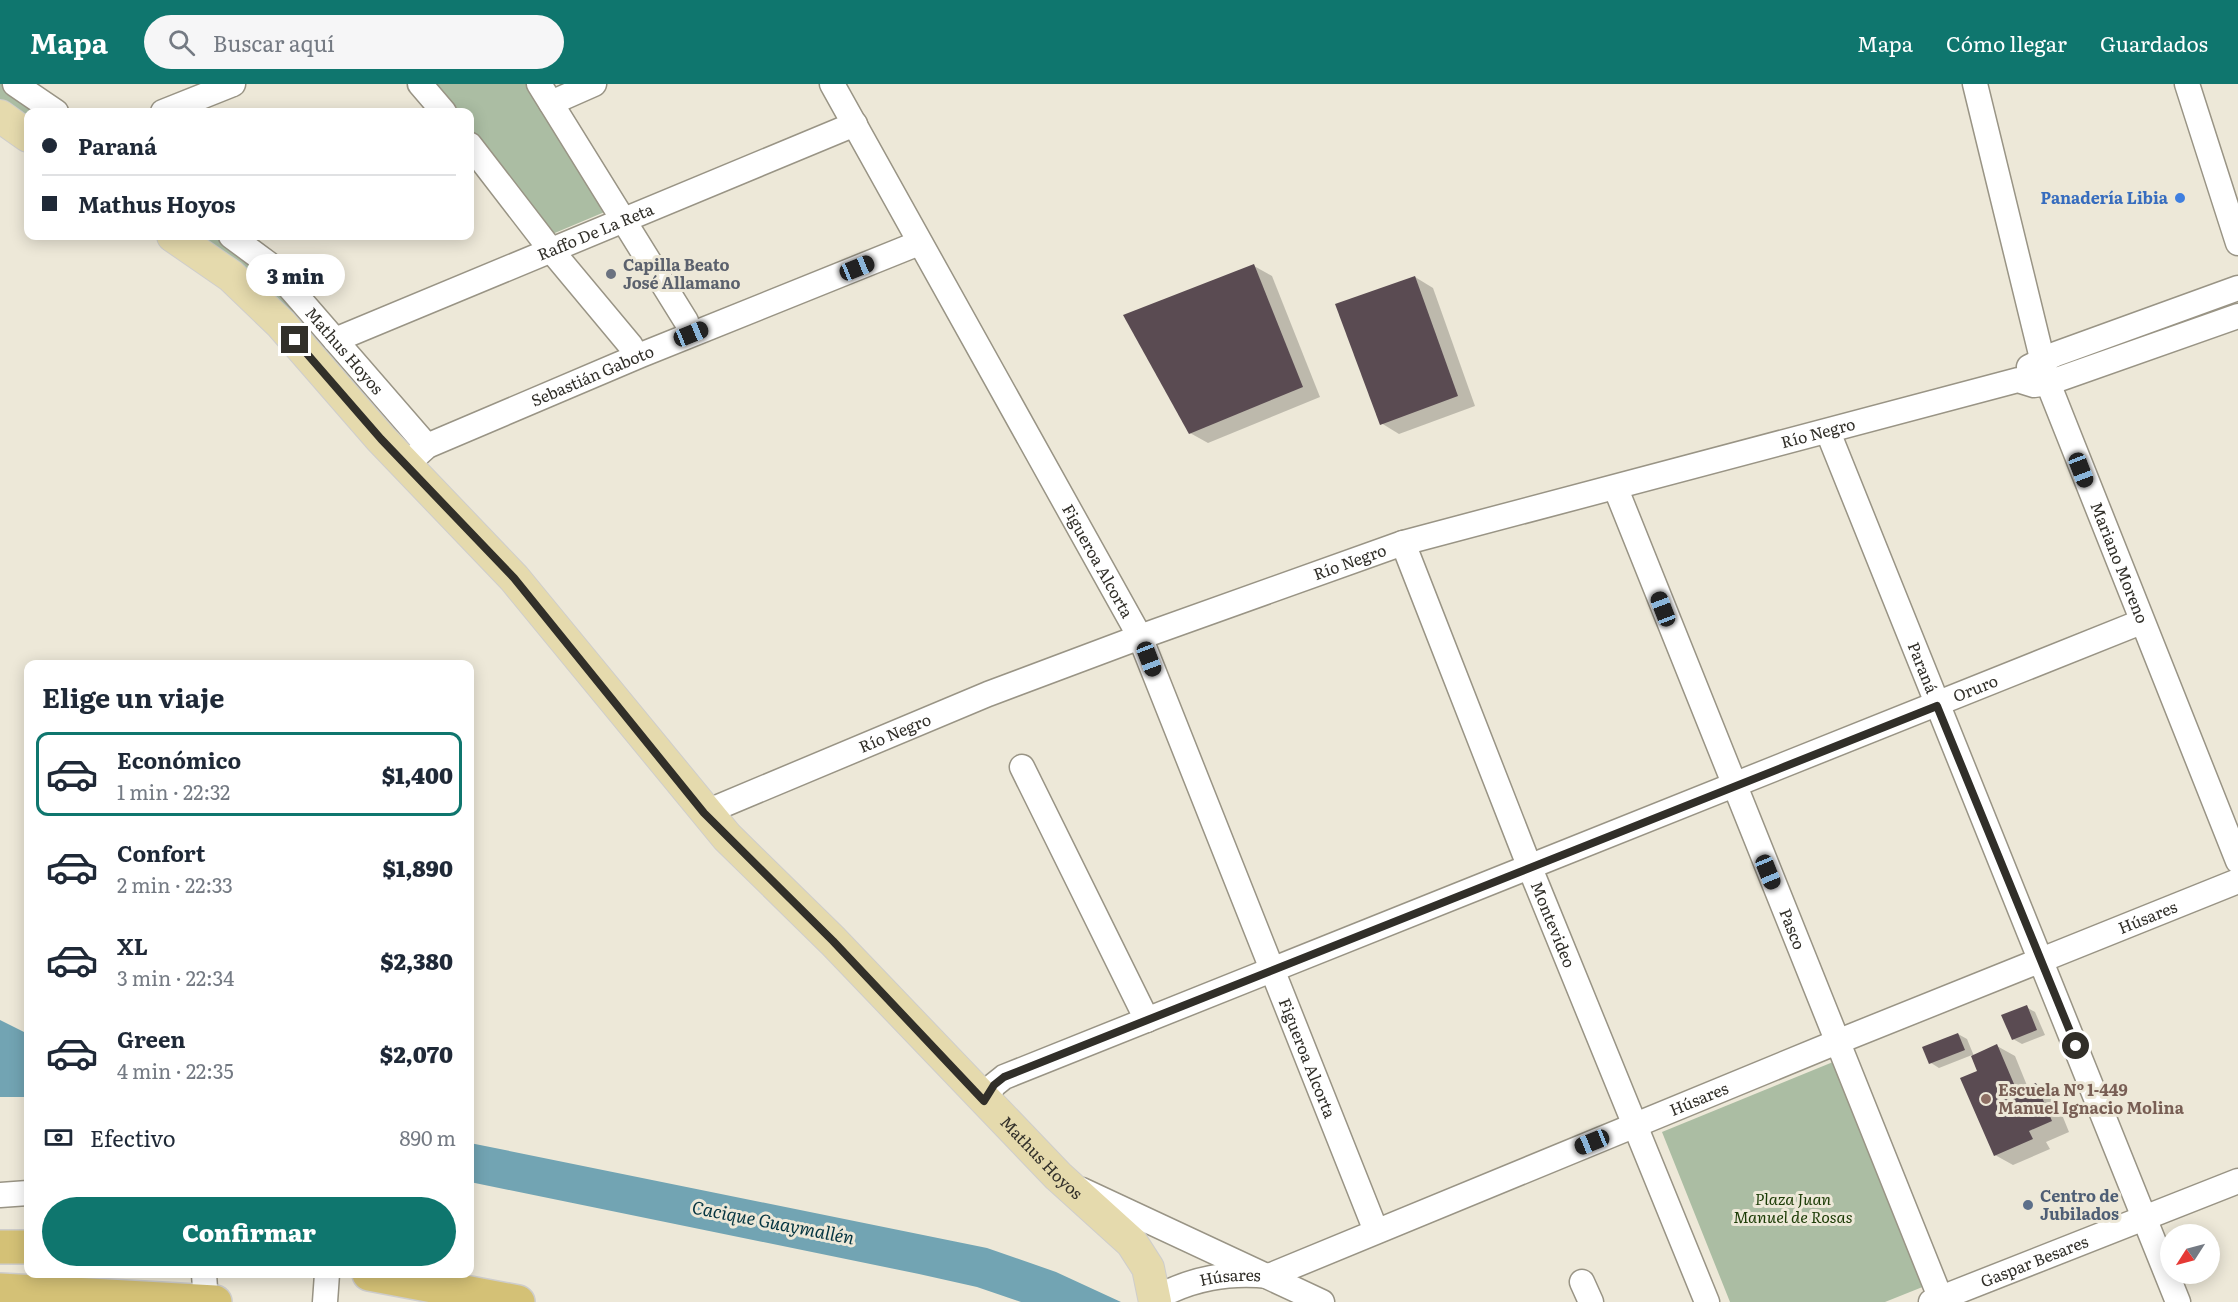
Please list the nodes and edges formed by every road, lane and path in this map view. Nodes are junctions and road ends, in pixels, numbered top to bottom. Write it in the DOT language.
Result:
graph roads {
  1 [pos="15,84"];
  2 [pos="233,84"];
  3 [pos="420,84"];
  4 [pos="594,84"];
  5 [pos="832,84"];
  6 [pos="1975,84"];
  7 [pos="2187,84"];
  8 [pos="545,93"];
  9 [pos="50,108"];
  10 [pos="173,108"];
  11 [pos="441,108"];
  12 [pos="0,116"];
  13 [pos="855,124"];
  14 [pos="24,133"];
  15 [pos="474,150"];
  16 [pos="623,220"];
  17 [pos="179,240"];
  18 [pos="236,240"];
  19 [pos="919,243"];
  20 [pos="2238,243"];
  21 [pos="551,250"];
  22 [pos="2238,288"];
  23 [pos="2238,316"];
  24 [pos="686,321"];
  25 [pos="335,340"];
  26 [pos="632,346"];
  27 [pos="2042,360"];
  28 [pos="2018,380"];
  29 [pos="2048,383"];
  30 [pos="1828,432"];
  31 [pos="416,456"];
  32 [pos="1616,489"];
  33 [pos="1403,543"];
  34 [pos="2141,622"];
  35 [pos="1140,637"];
  36 [pos="1937,706"];
  37 [pos="1022,767"];
  38 [pos="1734,787"];
  39 [pos="704,813"];
  40 [pos="2238,861"];
  41 [pos="1530,868"];
  42 [pos="2238,881"];
  43 [pos="2041,959"];
  44 [pos="1271,971"];
  45 [pos="1147,1020"];
  46 [pos="1837,1042"];
  47 [pos="984,1101"];
  48 [pos="1635,1125"];
  49 [pos="2238,1181"];
  50 [pos="1065,1183"];
  51 [pos="24,1193"];
  52 [pos="0,1195"];
  53 [pos="2145,1218"];
  54 [pos="1376,1231"];
  55 [pos="0,1247"];
  56 [pos="24,1247"];
  57 [pos="1269,1276"];
  58 [pos="204,1278"];
  59 [pos="327,1278"];
  60 [pos="390,1278"];
  61 [pos="0,1290"];
  62 [pos="1156,1300"];
  63 [pos="1938,1301"];
  64 [pos="206,1302"];
  65 [pos="215,1302"];
  66 [pos="326,1302"];
  67 [pos="518,1302"];
  68 [pos="1322,1302"];
  69 [pos="1707,1302"];
  70 [pos="2178,1302"];
  1 -- 9 [label="street"];
  2 -- 10 [label="street"];
  3 -- 11 [label="street"];
  4 -- 8 [label="street"];
  5 -- 13 [label="street, Figueroa Alcorta"];
  6 -- 27 [label="street, Mariano Moreno"];
  7 -- 20 [label="street"];
  8 -- 16 [label="street"];
  12 -- 14 [label="main road"];
  13 -- 16 [label="street, Raffo De La Reta"];
  13 -- 19 [label="street, Figueroa Alcorta"];
  15 -- 21 [label="street"];
  16 -- 21 [label="street, Raffo De La Reta"];
  16 -- 24 [label="street"];
  17 -- 31 [label="main road, Mathus Hoyos"];
  18 -- 25 [label="street, Mathus Hoyos"];
  19 -- 31 [label="street, Sebastián Gaboto"];
  19 -- 35 [label="street, Figueroa Alcorta"];
  21 -- 25 [label="street, Raffo De La Reta"];
  21 -- 26 [label="street"];
  22 -- 27 [label="street, Río Negro"];
  23 -- 29 [label="street, Río Negro"];
  25 -- 31 [label="street, Mathus Hoyos"];
  27 -- 28 [label="street, Río Negro"];
  27 -- 29 [label="street, Mariano Moreno"];
  28 -- 29 [label="street, Río Negro"];
  28 -- 30 [label="street, Río Negro"];
  29 -- 34 [label="street, Mariano Moreno"];
  30 -- 32 [label="street, Río Negro"];
  30 -- 36 [label="street, Paraná"];
  31 -- 39 [label="main road, Mathus Hoyos"];
  32 -- 33 [label="street, Río Negro"];
  32 -- 38 [label="street, Pasco"];
  33 -- 35 [label="street, Río Negro"];
  33 -- 41 [label="street, Montevideo"];
  34 -- 36 [label="street, Oruro"];
  34 -- 40 [label="street, Mariano Moreno"];
  35 -- 39 [label="street, Río Negro"];
  35 -- 44 [label="street, Figueroa Alcorta"];
  36 -- 38 [label="street, Oruro"];
  36 -- 43 [label="street, Paraná"];
  37 -- 45 [label="street"];
  38 -- 41 [label="street, Oruro"];
  38 -- 46 [label="street, Pasco"];
  39 -- 47 [label="main road, Mathus Hoyos"];
  41 -- 44 [label="street, Oruro"];
  41 -- 48 [label="street, Montevideo"];
  42 -- 43 [label="street, Húsares"];
  43 -- 46 [label="street, Húsares"];
  43 -- 53 [label="street, Paraná"];
  44 -- 45 [label="street, Oruro"];
  44 -- 54 [label="street, Figueroa Alcorta"];
  45 -- 47 [label="street, Oruro"];
  46 -- 48 [label="street, Húsares"];
  46 -- 63 [label="street, Pasco"];
  47 -- 50 [label="main road, Mathus Hoyos"];
  48 -- 54 [label="street, Húsares"];
  48 -- 69 [label="street, Montevideo"];
  49 -- 53 [label="street, Gaspar Besares"];
  50 -- 57 [label="street"];
  50 -- 62 [label="main road, Mathus Hoyos"];
  51 -- 52 [label="street"];
  53 -- 63 [label="street, Gaspar Besares"];
  53 -- 70 [label="street, Paraná"];
  54 -- 57 [label="street, Húsares"];
  55 -- 56 [label="highway"];
  57 -- 62 [label="street, Húsares"];
  57 -- 68 [label="street"];
  58 -- 64 [label="street"];
  59 -- 66 [label="street"];
  60 -- 67 [label="highway"];
  61 -- 64 [label="highway"];
  64 -- 65 [label="highway"];
}
